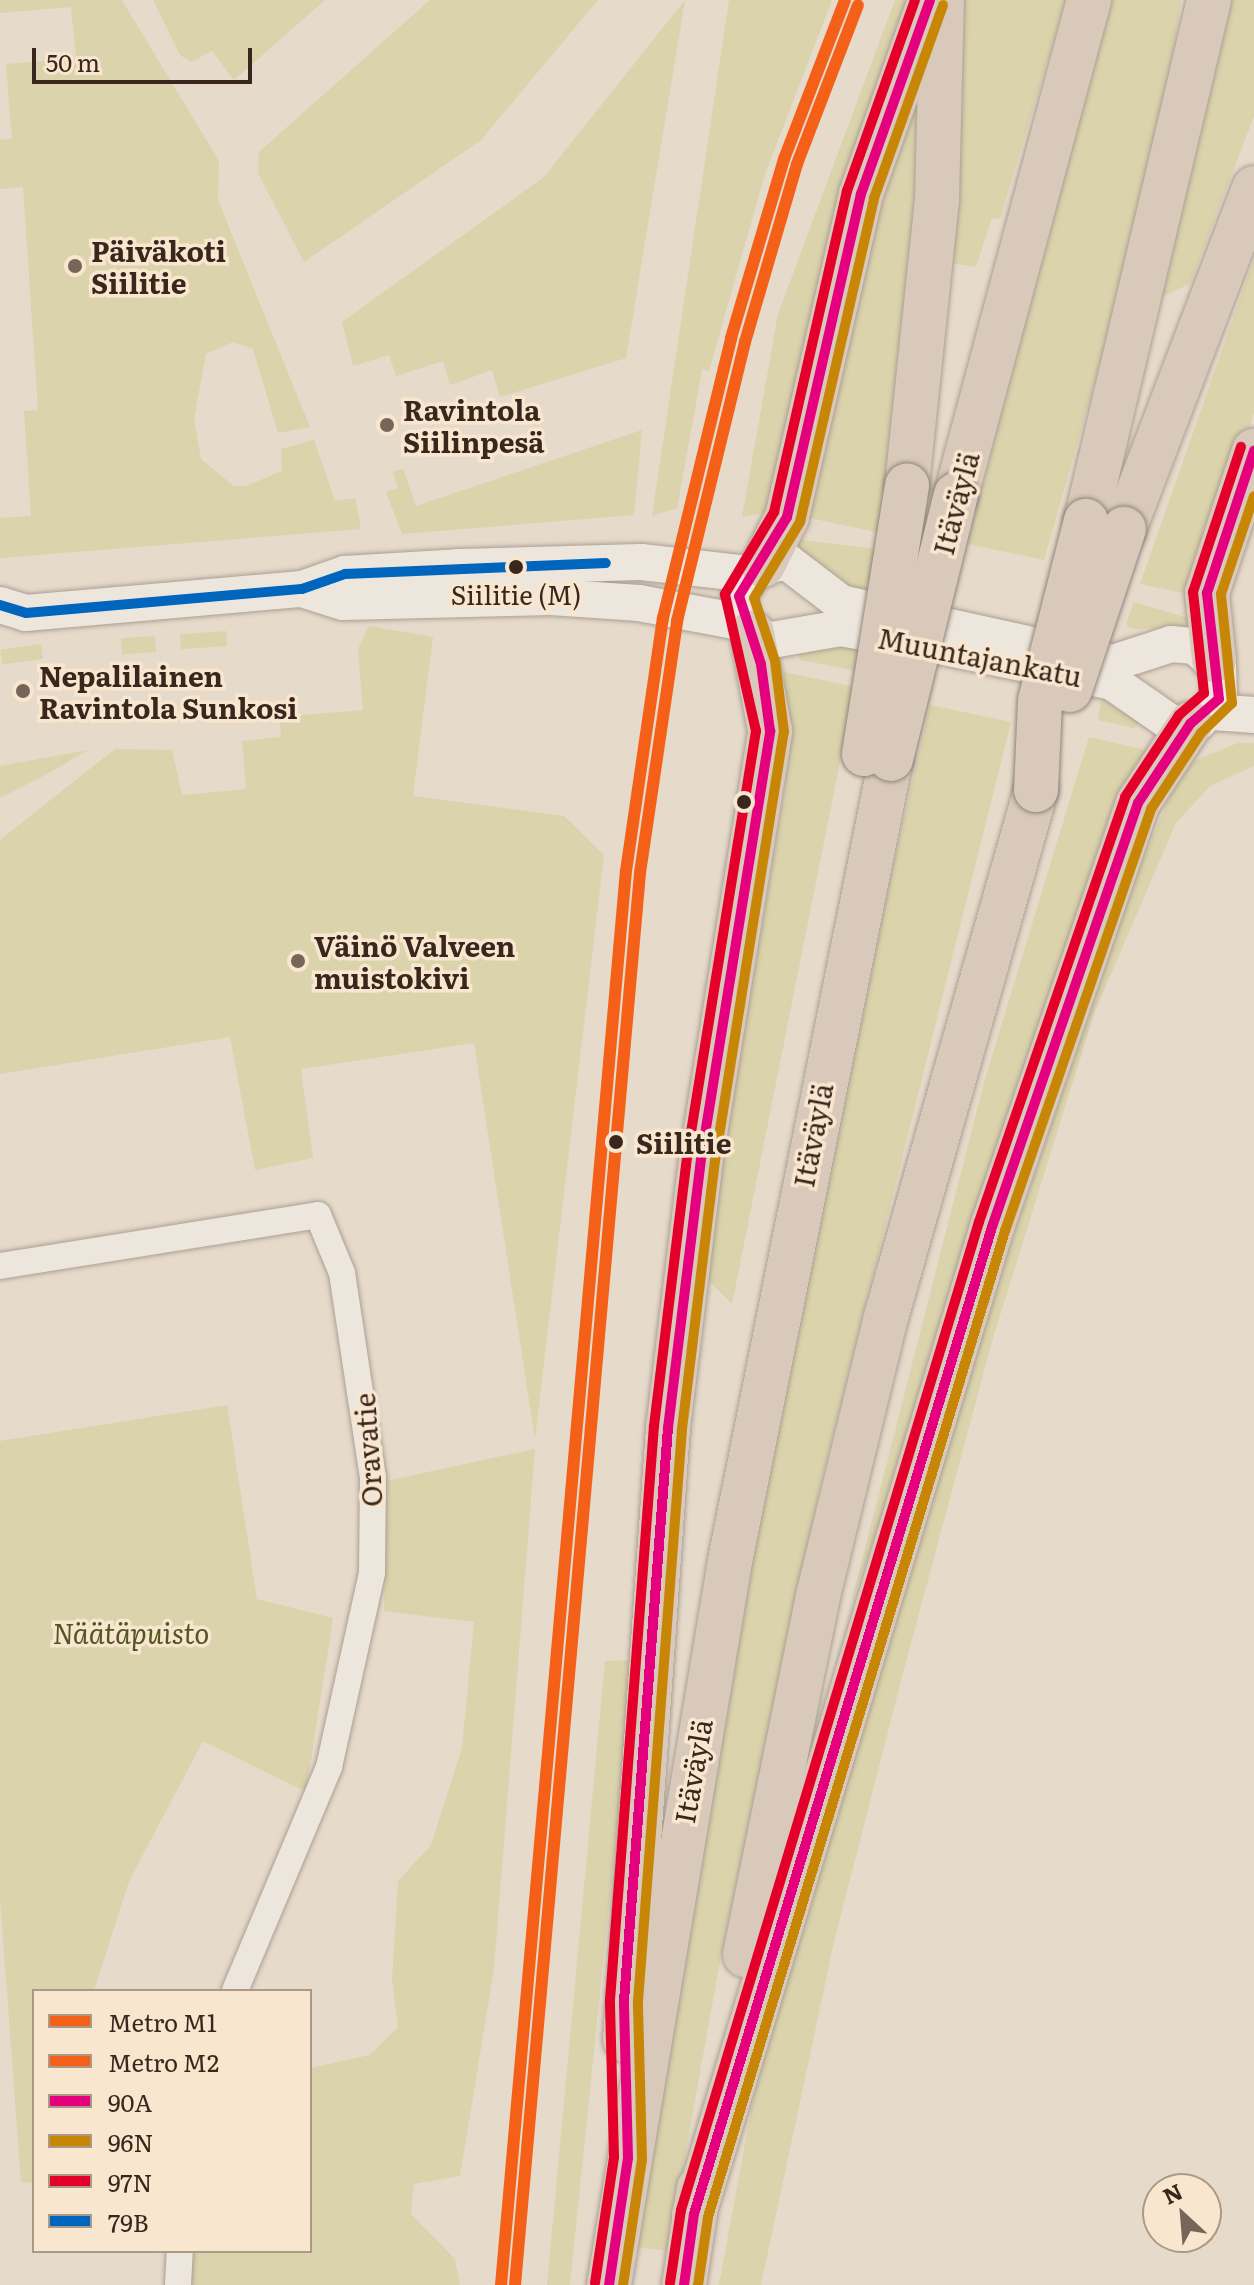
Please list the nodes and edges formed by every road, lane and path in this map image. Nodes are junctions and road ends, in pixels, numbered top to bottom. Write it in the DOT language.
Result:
graph roads {
  1 [pos="930,0"];
  2 [pos="942,0"];
  3 [pos="1089,0"];
  4 [pos="1209,0"];
  5 [pos="1254,188"];
  6 [pos="1254,451"];
  7 [pos="1105,525"];
  8 [pos="756,570"];
  9 [pos="302,589"];
  10 [pos="9,615"];
  11 [pos="748,628"];
  12 [pos="1216,665"];
  13 [pos="1254,681"];
  14 [pos="1254,715"];
  15 [pos="1201,718"];
  16 [pos="878,756"];
  17 [pos="0,1266"];
  18 [pos="236,1989"];
  19 [pos="628,2158"];
  20 [pos="694,2214"];
  21 [pos="180,2253"];
  22 [pos="178,2285"];
  23 [pos="609,2285"];
  24 [pos="684,2285"];
  1 -- 8 [label="highway"];
  2 -- 16 [label="highway, bridge"];
  3 -- 16 [label="highway, Itäväylä, bridge"];
  4 -- 7 [label="highway"];
  5 -- 7 [label="highway"];
  6 -- 12 [label="highway"];
  7 -- 20 [label="highway, bridge"];
  8 -- 9 [label="street"];
  8 -- 11 [label="street"];
  8 -- 12 [label="street, Muuntajankatu"];
  9 -- 10 [label="street"];
  9 -- 11 [label="street"];
  11 -- 15 [label="street, Muuntajankatu"];
  11 -- 19 [label="highway"];
  12 -- 13 [label="street"];
  12 -- 15 [label="street"];
  14 -- 15 [label="street"];
  15 -- 20 [label="highway"];
  16 -- 19 [label="highway, Itäväylä"];
  17 -- 18 [label="street, Oravatie"];
  19 -- 23 [label="highway, Itäväylä"];
  20 -- 24 [label="highway"];
  21 -- 22 [label="street"];
}
